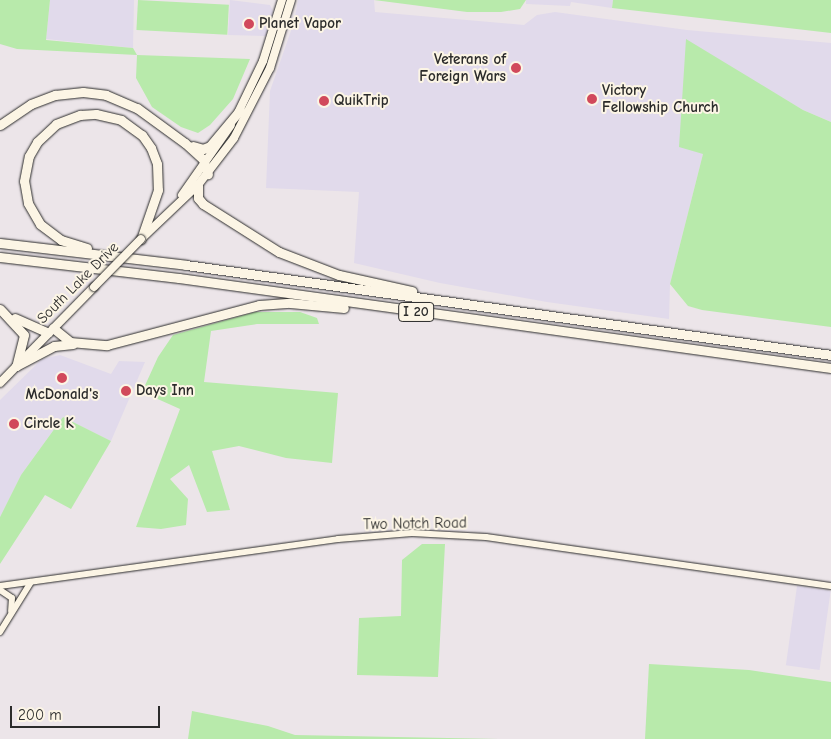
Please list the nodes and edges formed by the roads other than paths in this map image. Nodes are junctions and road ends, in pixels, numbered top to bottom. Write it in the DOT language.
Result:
graph roads {
  1 [pos="282,0"];
  2 [pos="291,0"];
  3 [pos="240,110"];
  4 [pos="0,125"];
  5 [pos="186,143"];
  6 [pos="206,163"];
  7 [pos="208,174"];
  8 [pos="198,185"];
  9 [pos="177,203"];
  10 [pos="141,239"];
  11 [pos="0,243"];
  12 [pos="0,257"];
  13 [pos="146,260"];
  14 [pos="476,306"];
  15 [pos="0,309"];
  16 [pos="478,321"];
  17 [pos="50,331"];
  18 [pos="80,344"];
  19 [pos="831,355"];
  20 [pos="16,366"];
  21 [pos="831,368"];
  22 [pos="0,383"];
  23 [pos="31,582"];
  24 [pos="0,586"];
  25 [pos="831,586"];
  26 [pos="0,590"];
  27 [pos="9,618"];
  28 [pos="0,632"];
  1 -- 3 [label="main road, South Lake Drive"];
  2 -- 7 [label="main road, South Lake Drive"];
  3 -- 5 [label="highway"];
  3 -- 6 [label="main road, South Lake Drive"];
  4 -- 5 [label="highway"];
  5 -- 6 [label="highway"];
  6 -- 7 [label="highway"];
  6 -- 9 [label="main road, South Lake Drive"];
  7 -- 8 [label="main road, South Lake Drive"];
  8 -- 9 [label="main road, South Lake Drive"];
  8 -- 14 [label="highway"];
  9 -- 10 [label="main road, South Lake Drive"];
  10 -- 13 [label="highway"];
  10 -- 17 [label="main road, South Lake Drive, bridge"];
  11 -- 13 [label="highway, I 20"];
  12 -- 16 [label="highway, I 20"];
  13 -- 14 [label="highway, I 20"];
  14 -- 19 [label="highway, I 20"];
  15 -- 17 [label="highway"];
  15 -- 20 [label="highway"];
  16 -- 18 [label="highway"];
  16 -- 21 [label="highway, I 20"];
  17 -- 18 [label="highway"];
  17 -- 20 [label="main road, South Lake Drive"];
  18 -- 20 [label="highway"];
  20 -- 22 [label="main road, South Lake Drive"];
  23 -- 24 [label="street, Two Notch Road"];
  23 -- 25 [label="street, Two Notch Road"];
  23 -- 27 [label="street"];
  26 -- 27 [label="street"];
  27 -- 28 [label="street"];
}
